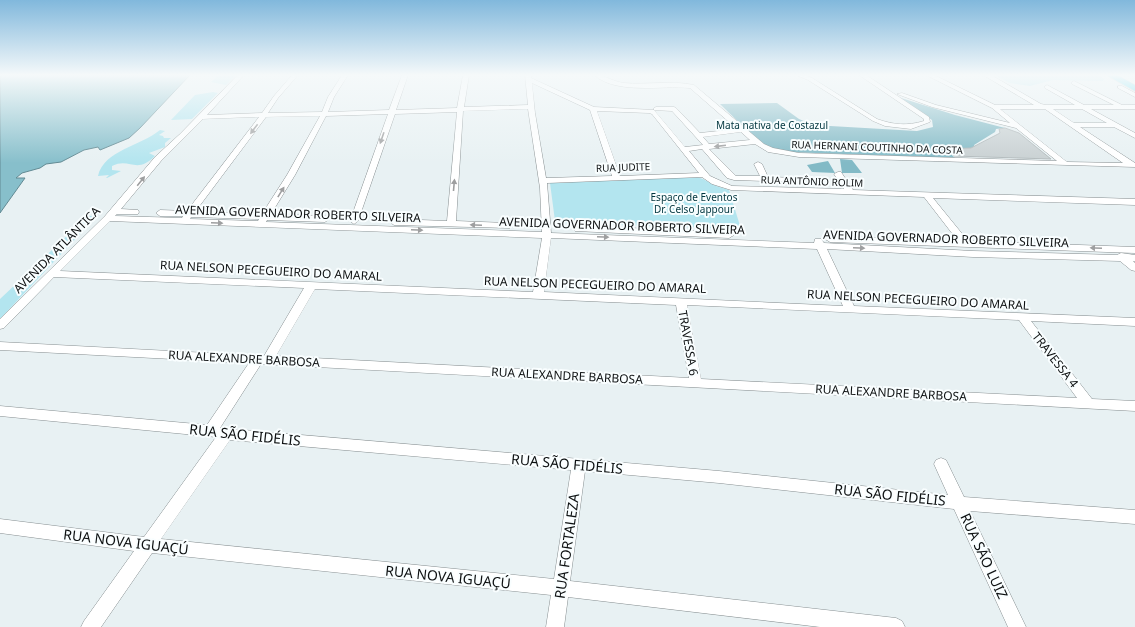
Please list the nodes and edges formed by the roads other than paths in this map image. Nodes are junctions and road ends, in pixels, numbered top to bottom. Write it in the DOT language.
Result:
graph roads {
  1 [pos="212,104"];
  2 [pos="271,104"];
  3 [pos="328,104"];
  4 [pos="394,104"];
  5 [pos="461,104"];
  6 [pos="583,104"];
  7 [pos="714,104"];
  8 [pos="849,104"];
  9 [pos="907,104"];
  10 [pos="929,104"];
  11 [pos="988,104"];
  12 [pos="1038,104"];
  13 [pos="1080,104"];
  14 [pos="1116,104"];
  15 [pos="531,107"];
  16 [pos="994,107"];
  17 [pos="1046,107"];
  18 [pos="1085,107"];
  19 [pos="1121,107"];
  20 [pos="1135,107"];
  21 [pos="593,109"];
  22 [pos="656,109"];
  23 [pos="460,110"];
  24 [pos="391,112"];
  25 [pos="324,114"];
  26 [pos="1135,114"];
  27 [pos="264,115"];
  28 [pos="200,117"];
  29 [pos="1074,125"];
  30 [pos="1116,125"];
  31 [pos="1022,129"];
  32 [pos="745,131"];
  33 [pos="699,135"];
  34 [pos="1135,136"];
  35 [pos="755,142"];
  36 [pos="684,149"];
  37 [pos="758,164"];
  38 [pos="1066,164"];
  39 [pos="1133,166"];
  40 [pos="838,174"];
  41 [pos="705,175"];
  42 [pos="617,178"];
  43 [pos="765,179"];
  44 [pos="799,180"];
  45 [pos="542,181"];
  46 [pos="850,192"];
  47 [pos="927,195"];
  48 [pos="1135,202"];
  49 [pos="112,214"];
  50 [pos="190,215"];
  51 [pos="266,216"];
  52 [pos="354,221"];
  53 [pos="182,222"];
  54 [pos="259,224"];
  55 [pos="451,224"];
  56 [pos="547,232"];
  57 [pos="818,242"];
  58 [pos="965,244"];
  59 [pos="1113,249"];
  60 [pos="1135,250"];
  61 [pos="1123,258"];
  62 [pos="1135,258"];
  63 [pos="1135,268"];
  64 [pos="53,274"];
  65 [pos="311,286"];
  66 [pos="538,296"];
  67 [pos="681,302"];
  68 [pos="850,309"];
  69 [pos="1022,318"];
  70 [pos="1135,322"];
  71 [pos="0,325"];
  72 [pos="0,346"];
  73 [pos="262,360"];
  74 [pos="696,383"];
  75 [pos="1088,403"];
  76 [pos="1135,406"];
  77 [pos="0,411"];
  78 [pos="218,432"];
  79 [pos="941,464"];
  80 [pos="579,465"];
  81 [pos="959,503"];
  82 [pos="1135,517"];
  83 [pos="0,526"];
  84 [pos="149,545"];
  85 [pos="560,588"];
  86 [pos="90,627"];
  87 [pos="555,627"];
  88 [pos="896,627"];
  89 [pos="1017,627"];
  1 -- 28 [label="street, AVENIDA ATLÂNTICA"];
  2 -- 27 [label="street"];
  3 -- 25 [label="street"];
  4 -- 24 [label="street"];
  5 -- 23 [label="street"];
  6 -- 21 [label="street, RUA ANTÔNIO ROLIM"];
  7 -- 32 [label="street, RUA HERNANI COUTINHO DA COSTA"];
  8 -- 9 [label="street"];
  10 -- 31 [label="street"];
  11 -- 16 [label="street"];
  12 -- 17 [label="street"];
  13 -- 18 [label="street"];
  14 -- 19 [label="street"];
  15 -- 23 [label="street"];
  15 -- 45 [label="street"];
  16 -- 17 [label="street"];
  16 -- 31 [label="street"];
  17 -- 18 [label="street"];
  17 -- 29 [label="street"];
  18 -- 19 [label="street"];
  18 -- 30 [label="street"];
  19 -- 20 [label="street"];
  19 -- 26 [label="street"];
  21 -- 36 [label="street, RUA ANTÔNIO ROLIM"];
  21 -- 42 [label="street"];
  22 -- 33 [label="street"];
  23 -- 24 [label="street"];
  55 -- 23 [label="street, one-way"];
  24 -- 25 [label="street"];
  24 -- 52 [label="street, one-way"];
  25 -- 27 [label="street"];
  51 -- 25 [label="street, one-way"];
  27 -- 28 [label="street"];
  27 -- 50 [label="street, one-way"];
  49 -- 28 [label="street, AVENIDA ATLÂNTICA, one-way"];
  29 -- 30 [label="street"];
  29 -- 39 [label="street"];
  30 -- 34 [label="street"];
  31 -- 38 [label="street"];
  32 -- 33 [label="street"];
  32 -- 35 [label="street, RUA HERNANI COUTINHO DA COSTA"];
  33 -- 43 [label="street"];
  35 -- 36 [label="street, one-way"];
  35 -- 38 [label="street, RUA HERNANI COUTINHO DA COSTA"];
  36 -- 41 [label="street, RUA ANTÔNIO ROLIM"];
  37 -- 43 [label="street"];
  38 -- 39 [label="street, RUA HERNANI COUTINHO DA COSTA"];
  40 -- 46 [label="street"];
  41 -- 42 [label="street, RUA JUDITE"];
  41 -- 46 [label="street, RUA ANTÔNIO ROLIM"];
  42 -- 45 [label="street, RUA JUDITE"];
  43 -- 44 [label="street"];
  45 -- 56 [label="street"];
  46 -- 47 [label="street, RUA ANTÔNIO ROLIM"];
  47 -- 48 [label="street, RUA ANTÔNIO ROLIM"];
  47 -- 58 [label="street"];
  49 -- 50 [label="street, AVENIDA GOVERNADOR ROBERTO SILVEIRA"];
  49 -- 53 [label="street, AVENIDA GOVERNADOR ROBERTO SILVEIRA"];
  49 -- 64 [label="street, AVENIDA ATLÂNTICA"];
  50 -- 51 [label="street, AVENIDA GOVERNADOR ROBERTO SILVEIRA"];
  50 -- 53 [label="street"];
  51 -- 52 [label="street, AVENIDA GOVERNADOR ROBERTO SILVEIRA"];
  51 -- 54 [label="street"];
  52 -- 55 [label="street, AVENIDA GOVERNADOR ROBERTO SILVEIRA"];
  53 -- 54 [label="street, AVENIDA GOVERNADOR ROBERTO SILVEIRA, one-way"];
  54 -- 56 [label="street, AVENIDA GOVERNADOR ROBERTO SILVEIRA, one-way"];
  56 -- 55 [label="street, AVENIDA GOVERNADOR ROBERTO SILVEIRA, one-way"];
  56 -- 57 [label="street, AVENIDA GOVERNADOR ROBERTO SILVEIRA"];
  56 -- 66 [label="street"];
  57 -- 58 [label="street, AVENIDA GOVERNADOR ROBERTO SILVEIRA"];
  57 -- 61 [label="street, AVENIDA GOVERNADOR ROBERTO SILVEIRA, one-way"];
  57 -- 68 [label="street"];
  59 -- 58 [label="street, AVENIDA GOVERNADOR ROBERTO SILVEIRA, one-way"];
  59 -- 60 [label="street, AVENIDA GOVERNADOR ROBERTO SILVEIRA"];
  59 -- 61 [label="street"];
  61 -- 62 [label="street, AVENIDA GOVERNADOR ROBERTO SILVEIRA"];
  61 -- 63 [label="street"];
  64 -- 65 [label="street, RUA NELSON PECEGUEIRO DO AMARAL"];
  64 -- 71 [label="street, AVENIDA ATLÂNTICA"];
  65 -- 66 [label="street, RUA NELSON PECEGUEIRO DO AMARAL"];
  65 -- 73 [label="street"];
  66 -- 67 [label="street, RUA NELSON PECEGUEIRO DO AMARAL"];
  67 -- 68 [label="street, RUA NELSON PECEGUEIRO DO AMARAL"];
  67 -- 74 [label="street, TRAVESSA 6"];
  68 -- 69 [label="street, RUA NELSON PECEGUEIRO DO AMARAL"];
  69 -- 70 [label="street, RUA NELSON PECEGUEIRO DO AMARAL"];
  69 -- 75 [label="street, TRAVESSA 4"];
  72 -- 73 [label="street, RUA ALEXANDRE BARBOSA"];
  73 -- 74 [label="street, RUA ALEXANDRE BARBOSA"];
  73 -- 78 [label="street"];
  74 -- 75 [label="street, RUA ALEXANDRE BARBOSA"];
  75 -- 76 [label="street, RUA ALEXANDRE BARBOSA"];
  77 -- 78 [label="street, RUA SÃO FIDÉLIS"];
  78 -- 80 [label="street, RUA SÃO FIDÉLIS"];
  78 -- 84 [label="street"];
  79 -- 81 [label="street, RUA SÃO LUIZ"];
  80 -- 81 [label="street, RUA SÃO FIDÉLIS"];
  80 -- 85 [label="street, RUA FORTALEZA"];
  81 -- 82 [label="street, RUA SÃO FIDÉLIS"];
  81 -- 89 [label="street, RUA SÃO LUIZ"];
  83 -- 84 [label="street, RUA NOVA IGUAÇÚ"];
  84 -- 85 [label="street, RUA NOVA IGUAÇÚ"];
  84 -- 86 [label="street"];
  85 -- 87 [label="street, RUA FORTALEZA"];
  85 -- 88 [label="street, RUA NOVA IGUAÇÚ"];
}
